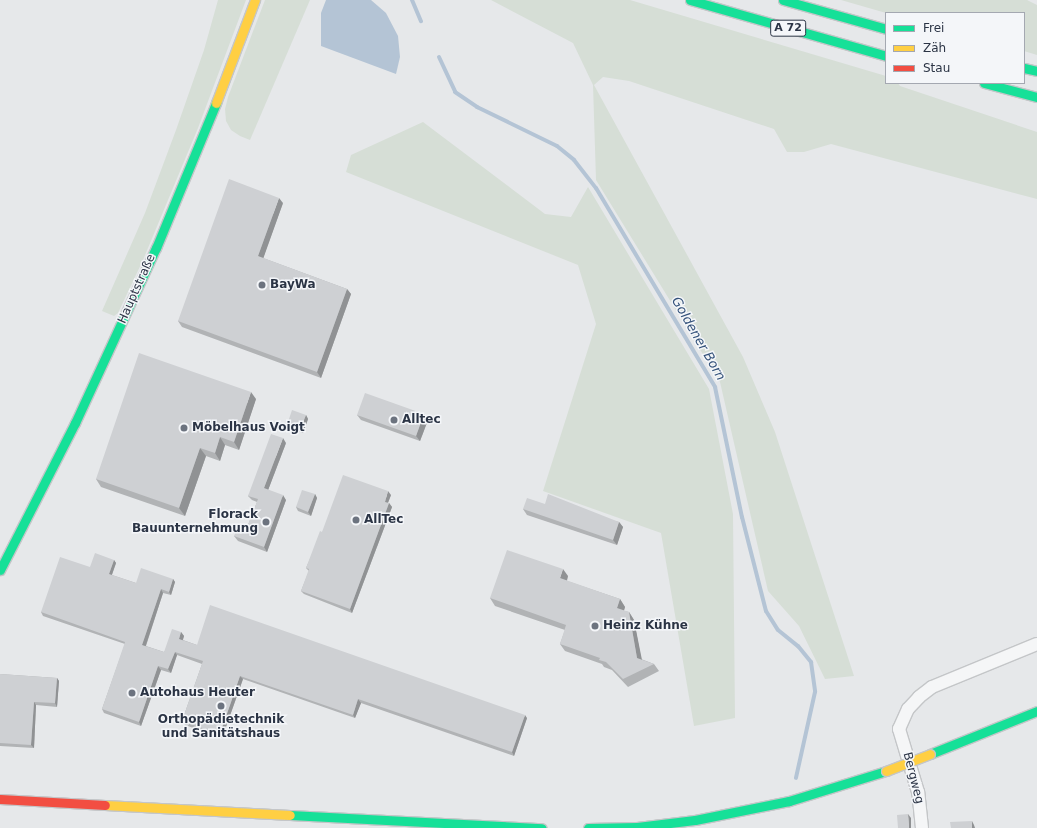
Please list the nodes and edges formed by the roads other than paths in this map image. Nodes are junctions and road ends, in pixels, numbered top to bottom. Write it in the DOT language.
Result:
graph roads {
  1 [pos="255,0"];
  2 [pos="690,0"];
  3 [pos="783,0"];
  4 [pos="885,29"];
  5 [pos="885,56"];
  6 [pos="1025,68"];
  7 [pos="1037,71"];
  8 [pos="988,84"];
  9 [pos="1037,97"];
  10 [pos="0,570"];
  11 [pos="1037,644"];
  12 [pos="1037,711"];
  13 [pos="0,799"];
  14 [pos="637,827"];
  15 [pos="542,828"];
  16 [pos="588,828"];
  17 [pos="922,828"];
  1 -- 10 [label="main road, Hauptstraße"];
  2 -- 5 [label="main road, A 72"];
  3 -- 4 [label="main road, A 72"];
  6 -- 7 [label="main road"];
  8 -- 9 [label="main road"];
  11 -- 17 [label="street, Bergweg"];
  12 -- 14 [label="main road, bridge"];
  13 -- 15 [label="main road"];
  14 -- 16 [label="main road"];
}
